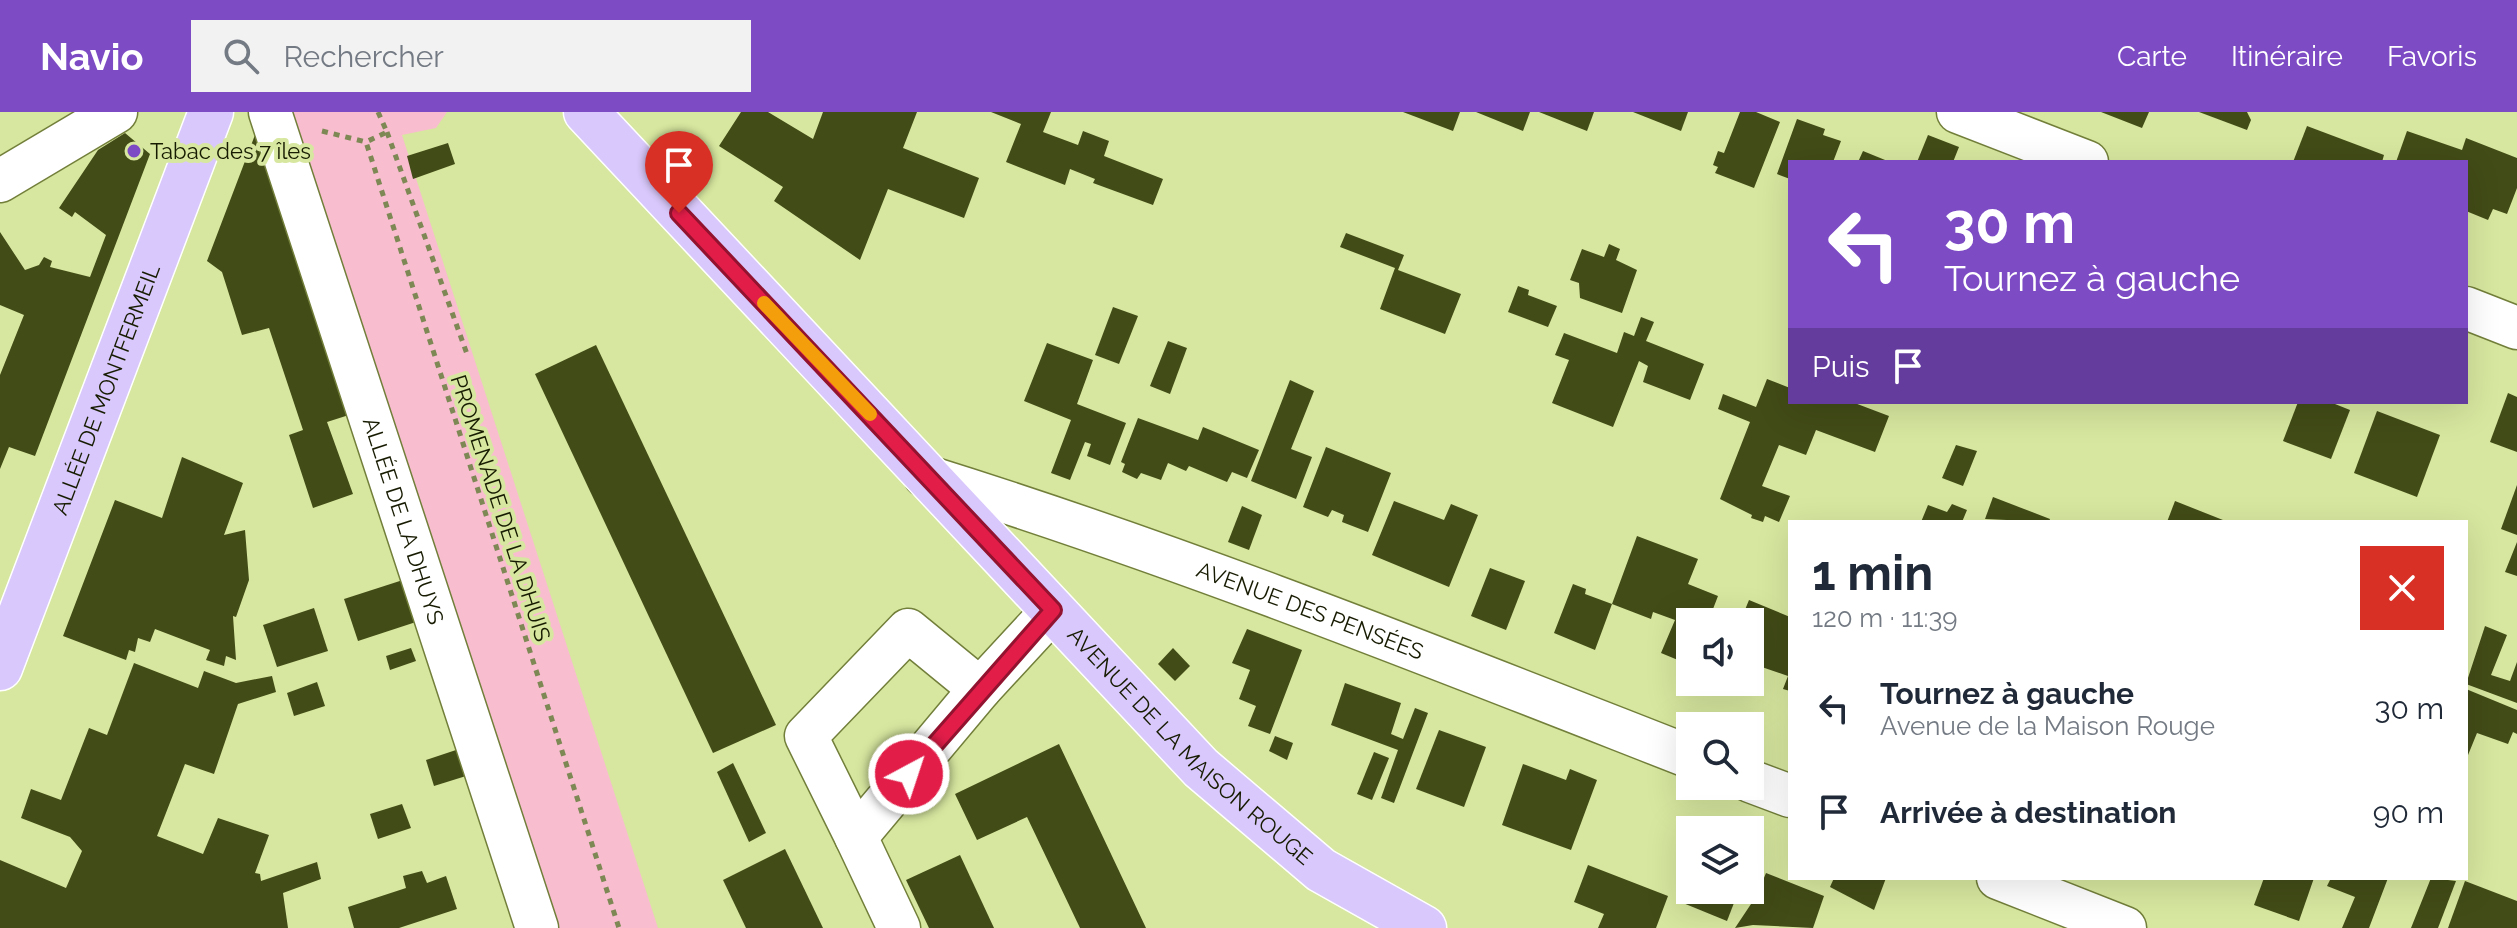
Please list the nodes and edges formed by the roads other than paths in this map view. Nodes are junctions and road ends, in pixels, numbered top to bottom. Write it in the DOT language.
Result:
graph roads {
  1 [pos="116,112"];
  2 [pos="211,112"];
  3 [pos="270,112"];
  4 [pos="586,112"];
  5 [pos="1958,112"];
  6 [pos="2082,160"];
  7 [pos="0,181"];
  8 [pos="2468,309"];
  9 [pos="2517,328"];
  10 [pos="925,476"];
  11 [pos="1053,610"];
  12 [pos="0,668"];
  13 [pos="980,689"];
  14 [pos="1676,752"];
  15 [pos="1764,786"];
  16 [pos="1788,795"];
  17 [pos="856,837"];
  18 [pos="2003,880"];
  19 [pos="537,928"];
  20 [pos="899,928"];
  21 [pos="1424,928"];
  22 [pos="2125,928"];
  1 -- 7 [label="street"];
  2 -- 12 [label="main road, ALLÉE DE MONTFERMEIL"];
  3 -- 19 [label="street, ALLÉE DE LA DHUYS"];
  4 -- 10 [label="main road, AVENUE DE LA MAISON ROUGE"];
  5 -- 6 [label="street"];
  8 -- 9 [label="street"];
  10 -- 11 [label="main road, AVENUE DE LA MAISON ROUGE"];
  10 -- 14 [label="street, AVENUE DES PENSÉES"];
  11 -- 13 [label="street"];
  11 -- 21 [label="main road, AVENUE DE LA MAISON ROUGE"];
  13 -- 17 [label="street"];
  13 -- 17 [label="street"];
  15 -- 16 [label="street"];
  17 -- 20 [label="street"];
  18 -- 22 [label="street"];
}
